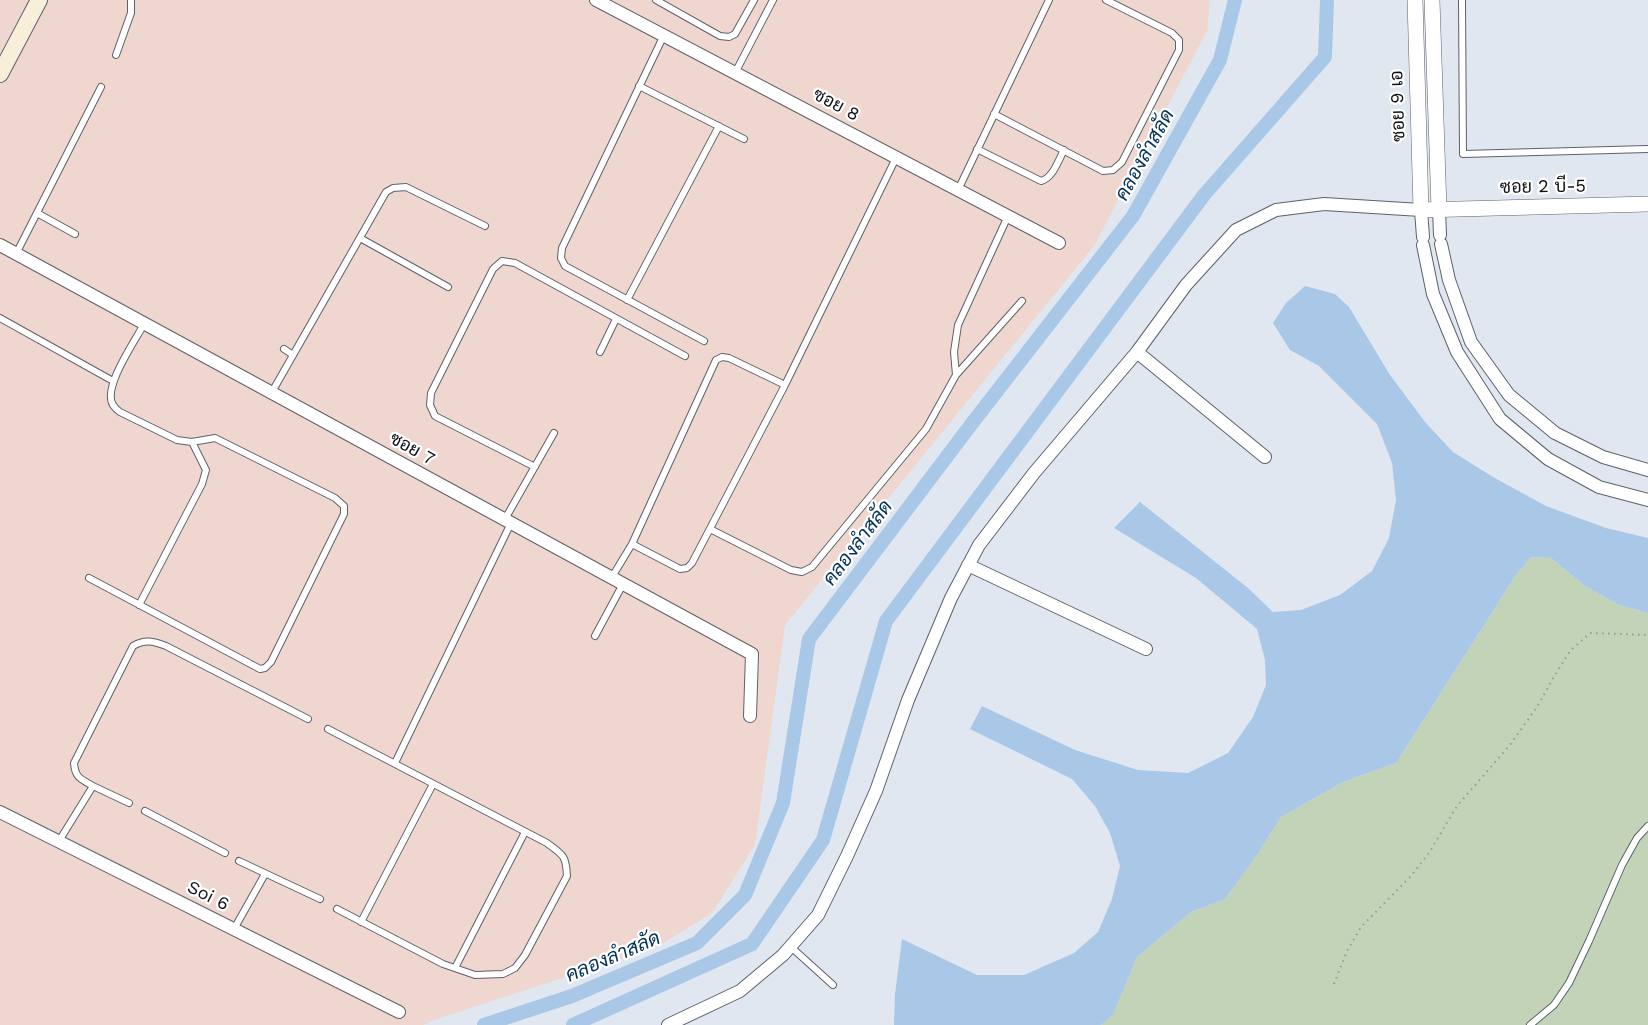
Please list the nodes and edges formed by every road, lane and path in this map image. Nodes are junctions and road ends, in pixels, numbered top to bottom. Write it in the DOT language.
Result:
graph roads {
  1 [pos="39,0"];
  2 [pos="131,0"];
  3 [pos="596,0"];
  4 [pos="656,0"];
  5 [pos="754,0"];
  6 [pos="773,0"];
  7 [pos="1049,0"];
  8 [pos="1106,0"];
  9 [pos="1414,0"];
  10 [pos="1432,0"];
  11 [pos="1462,0"];
  12 [pos="664,35"];
  13 [pos="116,55"];
  14 [pos="735,73"];
  15 [pos="0,74"];
  16 [pos="639,86"];
  17 [pos="101,87"];
  18 [pos="994,114"];
  19 [pos="718,126"];
  20 [pos="744,139"];
  21 [pos="1648,148"];
  22 [pos="978,149"];
  23 [pos="1064,150"];
  24 [pos="896,157"];
  25 [pos="958,190"];
  26 [pos="1648,204"];
  27 [pos="1439,209"];
  28 [pos="1421,210"];
  29 [pos="37,213"];
  30 [pos="1008,216"];
  31 [pos="485,226"];
  32 [pos="75,234"];
  33 [pos="360,237"];
  34 [pos="1059,243"];
  35 [pos="0,245"];
  36 [pos="16,254"];
  37 [pos="448,288"];
  38 [pos="627,300"];
  39 [pos="1022,301"];
  40 [pos="0,318"];
  41 [pos="616,319"];
  42 [pos="144,324"];
  43 [pos="704,341"];
  44 [pos="284,349"];
  45 [pos="600,352"];
  46 [pos="1137,352"];
  47 [pos="293,355"];
  48 [pos="685,356"];
  49 [pos="956,375"];
  50 [pos="113,381"];
  51 [pos="784,385"];
  52 [pos="272,393"];
  53 [pos="554,432"];
  54 [pos="192,442"];
  55 [pos="1265,457"];
  56 [pos="535,467"];
  57 [pos="1648,470"];
  58 [pos="1648,500"];
  59 [pos="508,521"];
  60 [pos="710,529"];
  61 [pos="632,544"];
  62 [pos="968,565"];
  63 [pos="89,578"];
  64 [pos="617,580"];
  65 [pos="139,604"];
  66 [pos="1648,635"];
  67 [pos="596,636"];
  68 [pos="1146,649"];
  69 [pos="750,716"];
  70 [pos="308,719"];
  71 [pos="328,729"];
  72 [pos="395,763"];
  73 [pos="433,784"];
  74 [pos="93,786"];
  75 [pos="129,803"];
  76 [pos="145,811"];
  77 [pos="1,814"];
  78 [pos="1648,826"];
  79 [pos="525,832"];
  80 [pos="58,842"];
  81 [pos="225,853"];
  82 [pos="239,861"];
  83 [pos="265,874"];
  84 [pos="320,899"];
  85 [pos="337,909"];
  86 [pos="361,922"];
  87 [pos="234,929"];
  88 [pos="790,947"];
  89 [pos="455,968"];
  90 [pos="1334,984"];
  91 [pos="833,985"];
  92 [pos="399,1012"];
  93 [pos="668,1025"];
  94 [pos="1530,1025"];
  1 -- 15 [label="main road"];
  2 -- 13 [label="lane"];
  3 -- 12 [label="street, ซอย 8"];
  4 -- 5 [label="lane"];
  6 -- 14 [label="lane"];
  7 -- 18 [label="lane"];
  8 -- 23 [label="lane"];
  9 -- 28 [label="street, ซอย 9 เอ"];
  10 -- 27 [label="street, ซอย 9 เอ"];
  11 -- 21 [label="lane"];
  12 -- 14 [label="street, ซอย 8"];
  12 -- 16 [label="lane"];
  14 -- 24 [label="street, ซอย 8"];
  16 -- 19 [label="lane"];
  16 -- 38 [label="lane"];
  17 -- 29 [label="lane"];
  18 -- 22 [label="lane"];
  18 -- 23 [label="lane"];
  19 -- 20 [label="lane"];
  19 -- 38 [label="lane"];
  22 -- 23 [label="lane"];
  22 -- 25 [label="lane"];
  24 -- 25 [label="street, ซอย 8"];
  24 -- 51 [label="lane"];
  25 -- 30 [label="street, ซอย 8"];
  26 -- 27 [label="street, ซอย 2 บี-5"];
  27 -- 28 [label="street, ซอย 2 บี-5"];
  27 -- 57 [label="street"];
  28 -- 46 [label="street"];
  28 -- 58 [label="street"];
  29 -- 32 [label="lane"];
  29 -- 36 [label="lane"];
  30 -- 34 [label="street, ซอย 8"];
  30 -- 49 [label="lane"];
  31 -- 33 [label="lane"];
  33 -- 37 [label="lane"];
  33 -- 47 [label="lane"];
  35 -- 36 [label="street, ซอย 7"];
  36 -- 42 [label="street, ซอย 7"];
  38 -- 43 [label="lane"];
  39 -- 49 [label="lane"];
  40 -- 50 [label="lane"];
  41 -- 45 [label="lane"];
  41 -- 48 [label="lane"];
  41 -- 56 [label="lane"];
  42 -- 50 [label="lane"];
  42 -- 52 [label="street, ซอย 7"];
  44 -- 47 [label="lane"];
  46 -- 55 [label="street"];
  46 -- 62 [label="street"];
  47 -- 52 [label="lane"];
  49 -- 60 [label="lane"];
  50 -- 54 [label="lane"];
  51 -- 60 [label="lane"];
  51 -- 61 [label="lane"];
  52 -- 59 [label="street, ซอย 7"];
  53 -- 56 [label="lane"];
  54 -- 65 [label="lane"];
  54 -- 65 [label="lane"];
  56 -- 59 [label="lane"];
  59 -- 64 [label="street, ซอย 7"];
  59 -- 72 [label="lane"];
  60 -- 61 [label="lane"];
  61 -- 64 [label="lane"];
  62 -- 68 [label="street"];
  62 -- 88 [label="street"];
  63 -- 65 [label="lane"];
  64 -- 67 [label="lane"];
  64 -- 69 [label="street, ซอย 7"];
  66 -- 90 [label="path"];
  70 -- 74 [label="lane"];
  71 -- 72 [label="lane"];
  72 -- 73 [label="lane"];
  73 -- 79 [label="lane"];
  73 -- 86 [label="lane"];
  74 -- 75 [label="lane"];
  74 -- 80 [label="lane"];
  76 -- 81 [label="lane"];
  77 -- 80 [label="street, Soi 6"];
  78 -- 94 [label="lane"];
  79 -- 89 [label="lane"];
  79 -- 89 [label="lane"];
  80 -- 87 [label="street, Soi 6"];
  82 -- 83 [label="lane"];
  83 -- 84 [label="lane"];
  83 -- 87 [label="lane"];
  85 -- 86 [label="lane"];
  86 -- 89 [label="lane"];
  87 -- 92 [label="street, Soi 6"];
  88 -- 91 [label="lane"];
  88 -- 93 [label="street"];
}
